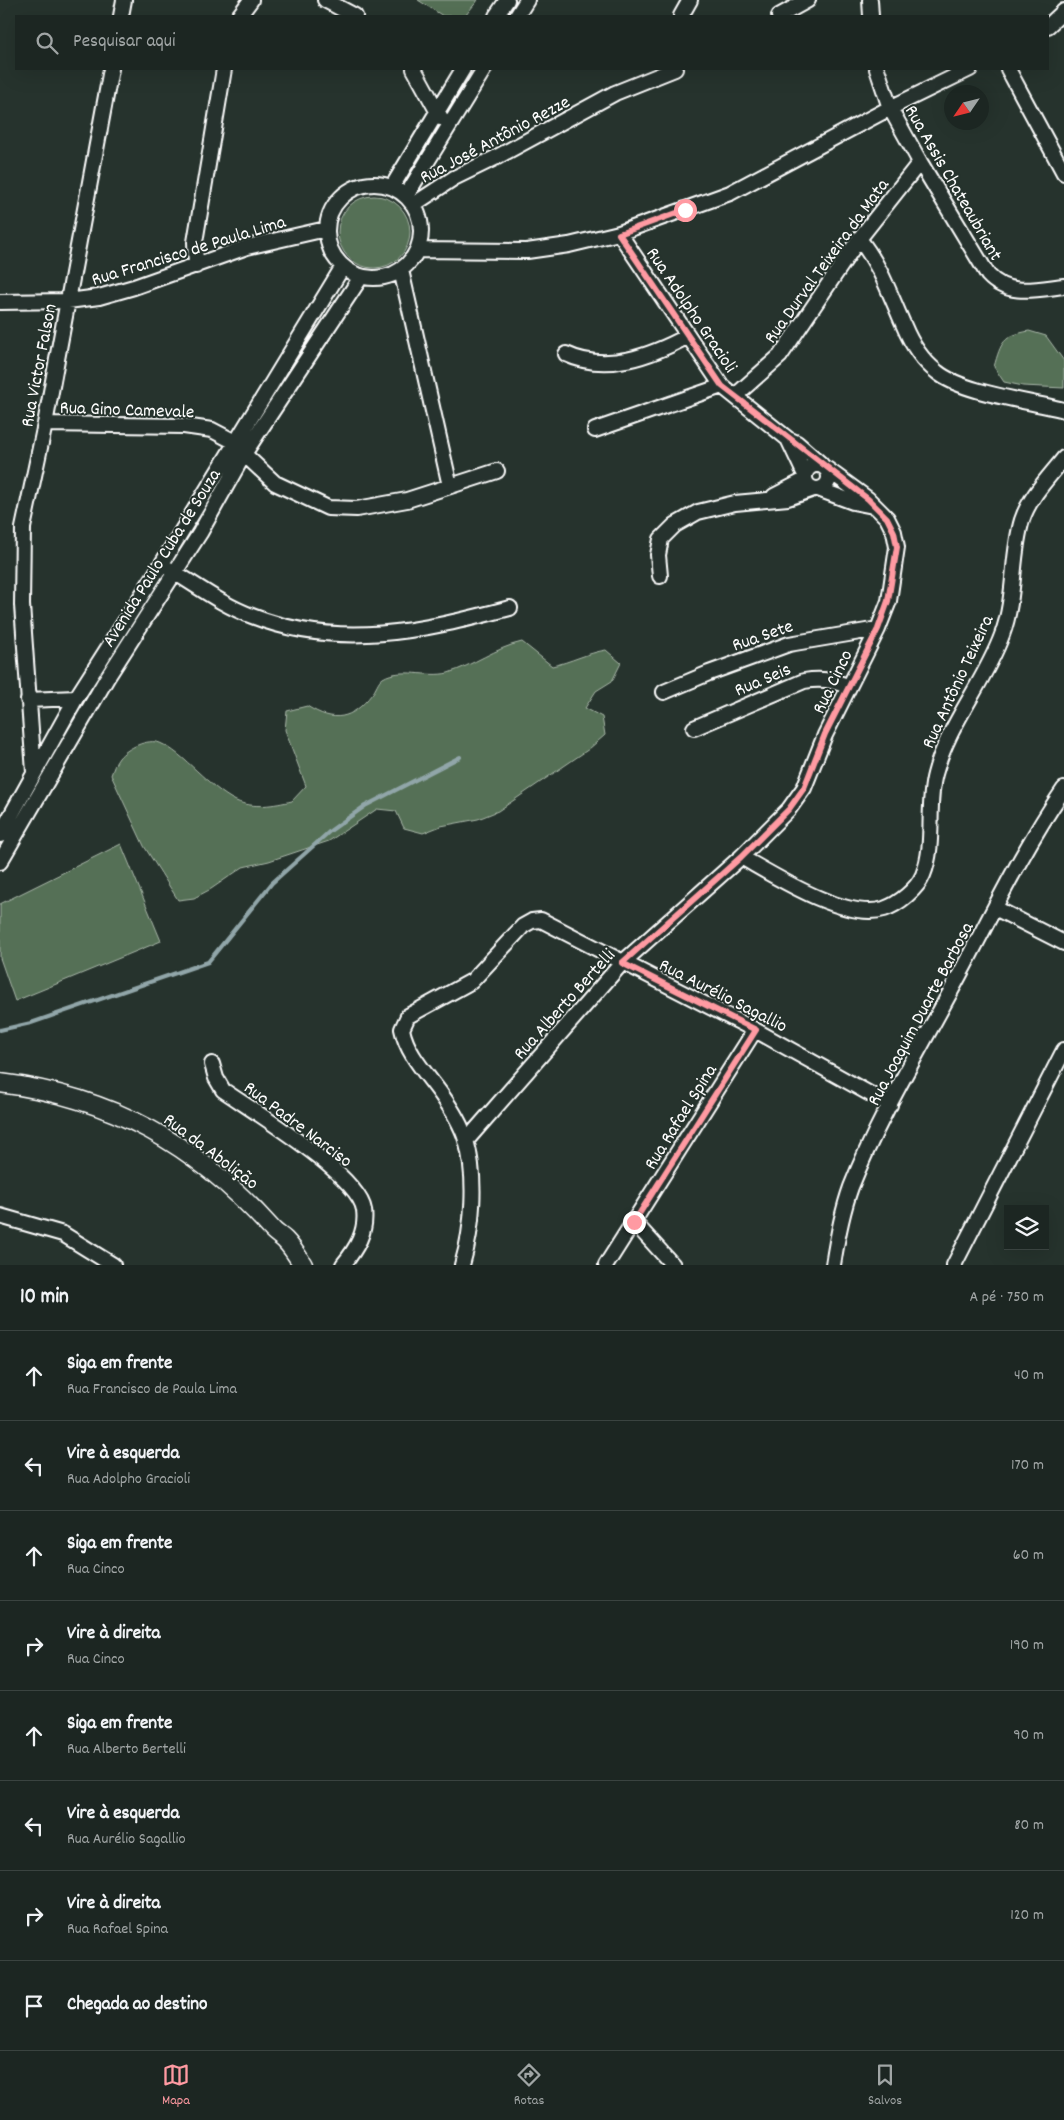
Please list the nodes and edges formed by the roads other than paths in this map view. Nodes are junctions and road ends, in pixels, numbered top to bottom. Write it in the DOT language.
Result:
graph roads {
  1 [pos="124,0"];
  2 [pos="250,0"];
  3 [pos="325,0"];
  4 [pos="507,0"];
  5 [pos="527,0"];
  6 [pos="690,0"];
  7 [pos="808,0"];
  8 [pos="870,0"];
  9 [pos="1064,11"];
  10 [pos="121,15"];
  11 [pos="240,15"];
  12 [pos="353,15"];
  13 [pos="497,15"];
  14 [pos="518,15"];
  15 [pos="682,15"];
  16 [pos="781,15"];
  17 [pos="871,15"];
  18 [pos="1064,21"];
  19 [pos="1049,26"];
  20 [pos="1049,27"];
  21 [pos="111,70"];
  22 [pos="224,70"];
  23 [pos="415,70"];
  24 [pos="462,70"];
  25 [pos="483,70"];
  26 [pos="644,70"];
  27 [pos="672,70"];
  28 [pos="877,70"];
  29 [pos="968,70"];
  30 [pos="1009,70"];
  31 [pos="614,93"];
  32 [pos="890,108"];
  33 [pos="436,112"];
  34 [pos="447,128"];
  35 [pos="920,162"];
  36 [pos="1064,172"];
  37 [pos="392,187"];
  38 [pos="409,201"];
  39 [pos="326,229"];
  40 [pos="619,234"];
  41 [pos="859,239"];
  42 [pos="418,250"];
  43 [pos="196,266"];
  44 [pos="342,268"];
  45 [pos="401,270"];
  46 [pos="361,277"];
  47 [pos="1064,286"];
  48 [pos="68,301"];
  49 [pos="0,302"];
  50 [pos="688,336"];
  51 [pos="566,354"];
  52 [pos="722,386"];
  53 [pos="735,396"];
  54 [pos="1064,410"];
  55 [pos="45,424"];
  56 [pos="595,430"];
  57 [pos="788,438"];
  58 [pos="235,442"];
  59 [pos="244,454"];
  60 [pos="1064,458"];
  61 [pos="824,467"];
  62 [pos="497,471"];
  63 [pos="811,483"];
  64 [pos="450,486"];
  65 [pos="873,506"];
  66 [pos="161,565"];
  67 [pos="175,573"];
  68 [pos="660,576"];
  69 [pos="510,608"];
  70 [pos="878,629"];
  71 [pos="848,686"];
  72 [pos="664,692"];
  73 [pos="76,698"];
  74 [pos="28,700"];
  75 [pos="694,728"];
  76 [pos="34,772"];
  77 [pos="1064,789"];
  78 [pos="0,835"];
  79 [pos="741,857"];
  80 [pos="0,862"];
  81 [pos="995,908"];
  82 [pos="1064,943"];
  83 [pos="622,963"];
  84 [pos="756,1030"];
  85 [pos="1064,1050"];
  86 [pos="212,1064"];
  87 [pos="0,1083"];
  88 [pos="890,1105"];
  89 [pos="466,1141"];
  90 [pos="0,1216"];
  91 [pos="634,1222"];
  92 [pos="274,1232"];
  93 [pos="113,1265"];
  94 [pos="291,1265"];
  95 [pos="303,1265"];
  96 [pos="343,1265"];
  97 [pos="462,1265"];
  98 [pos="606,1265"];
  99 [pos="672,1265"];
  100 [pos="833,1265"];
  101 [pos="954,1265"];
  1 -- 10 [label="street"];
  2 -- 11 [label="street"];
  3 -- 12 [label="street"];
  4 -- 13 [label="street"];
  5 -- 14 [label="street"];
  6 -- 15 [label="street"];
  7 -- 16 [label="street"];
  8 -- 17 [label="street"];
  9 -- 19 [label="street"];
  18 -- 20 [label="street"];
  21 -- 48 [label="street, Rua Victor Falson"];
  22 -- 43 [label="street"];
  23 -- 33 [label="street"];
  24 -- 33 [label="street"];
  25 -- 34 [label="street"];
  26 -- 31 [label="street"];
  27 -- 31 [label="street, Rua José Antônio Rezze"];
  28 -- 32 [label="street, Rua Assis Chateaubriant"];
  29 -- 32 [label="street"];
  30 -- 36 [label="street"];
  31 -- 38 [label="street, Rua José Antônio Rezze"];
  32 -- 35 [label="street, Rua Assis Chateaubriant"];
  32 -- 40 [label="street"];
  33 -- 34 [label="street"];
  33 -- 37 [label="street"];
  34 -- 38 [label="street"];
  35 -- 41 [label="street, Rua Durval Teixeira da Mata"];
  35 -- 47 [label="street, Rua Assis Chateaubriant"];
  37 -- 38 [label="street"];
  37 -- 39 [label="street"];
  38 -- 42 [label="street"];
  39 -- 43 [label="street, Rua Francisco de Paula Lima"];
  39 -- 44 [label="street"];
  40 -- 42 [label="street"];
  40 -- 50 [label="street, Rua Adolpho Gracioli"];
  41 -- 53 [label="street, Rua Durval Teixeira da Mata"];
  41 -- 54 [label="street"];
  42 -- 45 [label="street"];
  43 -- 48 [label="street, Rua Francisco de Paula Lima"];
  44 -- 46 [label="street"];
  44 -- 58 [label="street, Avenida Paulo Cuba de Souza"];
  45 -- 46 [label="street"];
  45 -- 64 [label="street"];
  46 -- 59 [label="street, Avenida Paulo Cuba de Souza"];
  48 -- 49 [label="street, Rua Francisco de Paula Lima"];
  48 -- 55 [label="street, Rua Victor Falson"];
  50 -- 51 [label="street"];
  50 -- 52 [label="street, Rua Adolpho Gracioli"];
  52 -- 53 [label="street, Rua Adolpho Gracioli"];
  52 -- 56 [label="street"];
  53 -- 57 [label="street, Rua Adolpho Gracioli"];
  55 -- 58 [label="street, Rua Gino Camevale"];
  55 -- 74 [label="street, Rua Victor Falson"];
  57 -- 61 [label="street, Rua Adolpho Gracioli"];
  57 -- 63 [label="street, Rua Adolpho Gracioli"];
  58 -- 59 [label="street"];
  58 -- 66 [label="street, Avenida Paulo Cuba de Souza"];
  59 -- 64 [label="street"];
  59 -- 67 [label="street, Avenida Paulo Cuba de Souza"];
  60 -- 79 [label="street, Rua Antônio Teixeira"];
  61 -- 63 [label="street"];
  61 -- 63 [label="street"];
  61 -- 65 [label="street, Rua Cinco"];
  62 -- 64 [label="street"];
  63 -- 65 [label="street"];
  63 -- 68 [label="street"];
  65 -- 70 [label="street, Rua Cinco"];
  66 -- 67 [label="street"];
  66 -- 73 [label="street, Avenida Paulo Cuba de Souza"];
  67 -- 69 [label="street"];
  67 -- 80 [label="street, Avenida Paulo Cuba de Souza"];
  70 -- 71 [label="street, Rua Cinco"];
  70 -- 72 [label="street, Rua Sete"];
  71 -- 75 [label="street, Rua Seis"];
  71 -- 79 [label="street, Rua Cinco"];
  73 -- 74 [label="street"];
  73 -- 76 [label="street, Avenida Paulo Cuba de Souza"];
  74 -- 76 [label="street, Rua Victor Falson"];
  76 -- 78 [label="street, Avenida Paulo Cuba de Souza"];
  77 -- 81 [label="street, Rua Joaquim Duarte Barbosa"];
  79 -- 83 [label="street, Rua Alberto Bertelli"];
  81 -- 82 [label="street"];
  81 -- 88 [label="street, Rua Joaquim Duarte Barbosa"];
  83 -- 84 [label="street, Rua Aurélio Sagallio"];
  83 -- 89 [label="street, Rua Alberto Bertelli"];
  83 -- 89 [label="street, Rua Aurélio Sagallio"];
  84 -- 88 [label="street, Rua Aurélio Sagallio"];
  84 -- 91 [label="street, Rua Rafael Spina"];
  85 -- 101 [label="street"];
  86 -- 96 [label="street, Rua Padre Narciso"];
  87 -- 92 [label="main road, Rua da Abolição"];
  88 -- 100 [label="street, Rua Joaquim Duarte Barbosa"];
  89 -- 97 [label="street"];
  90 -- 93 [label="street"];
  91 -- 98 [label="street, Rua Rafael Spina"];
  91 -- 99 [label="street"];
  92 -- 94 [label="main road, Rua da Abolição"];
  92 -- 95 [label="main road, Rua da Abolição"];
}
